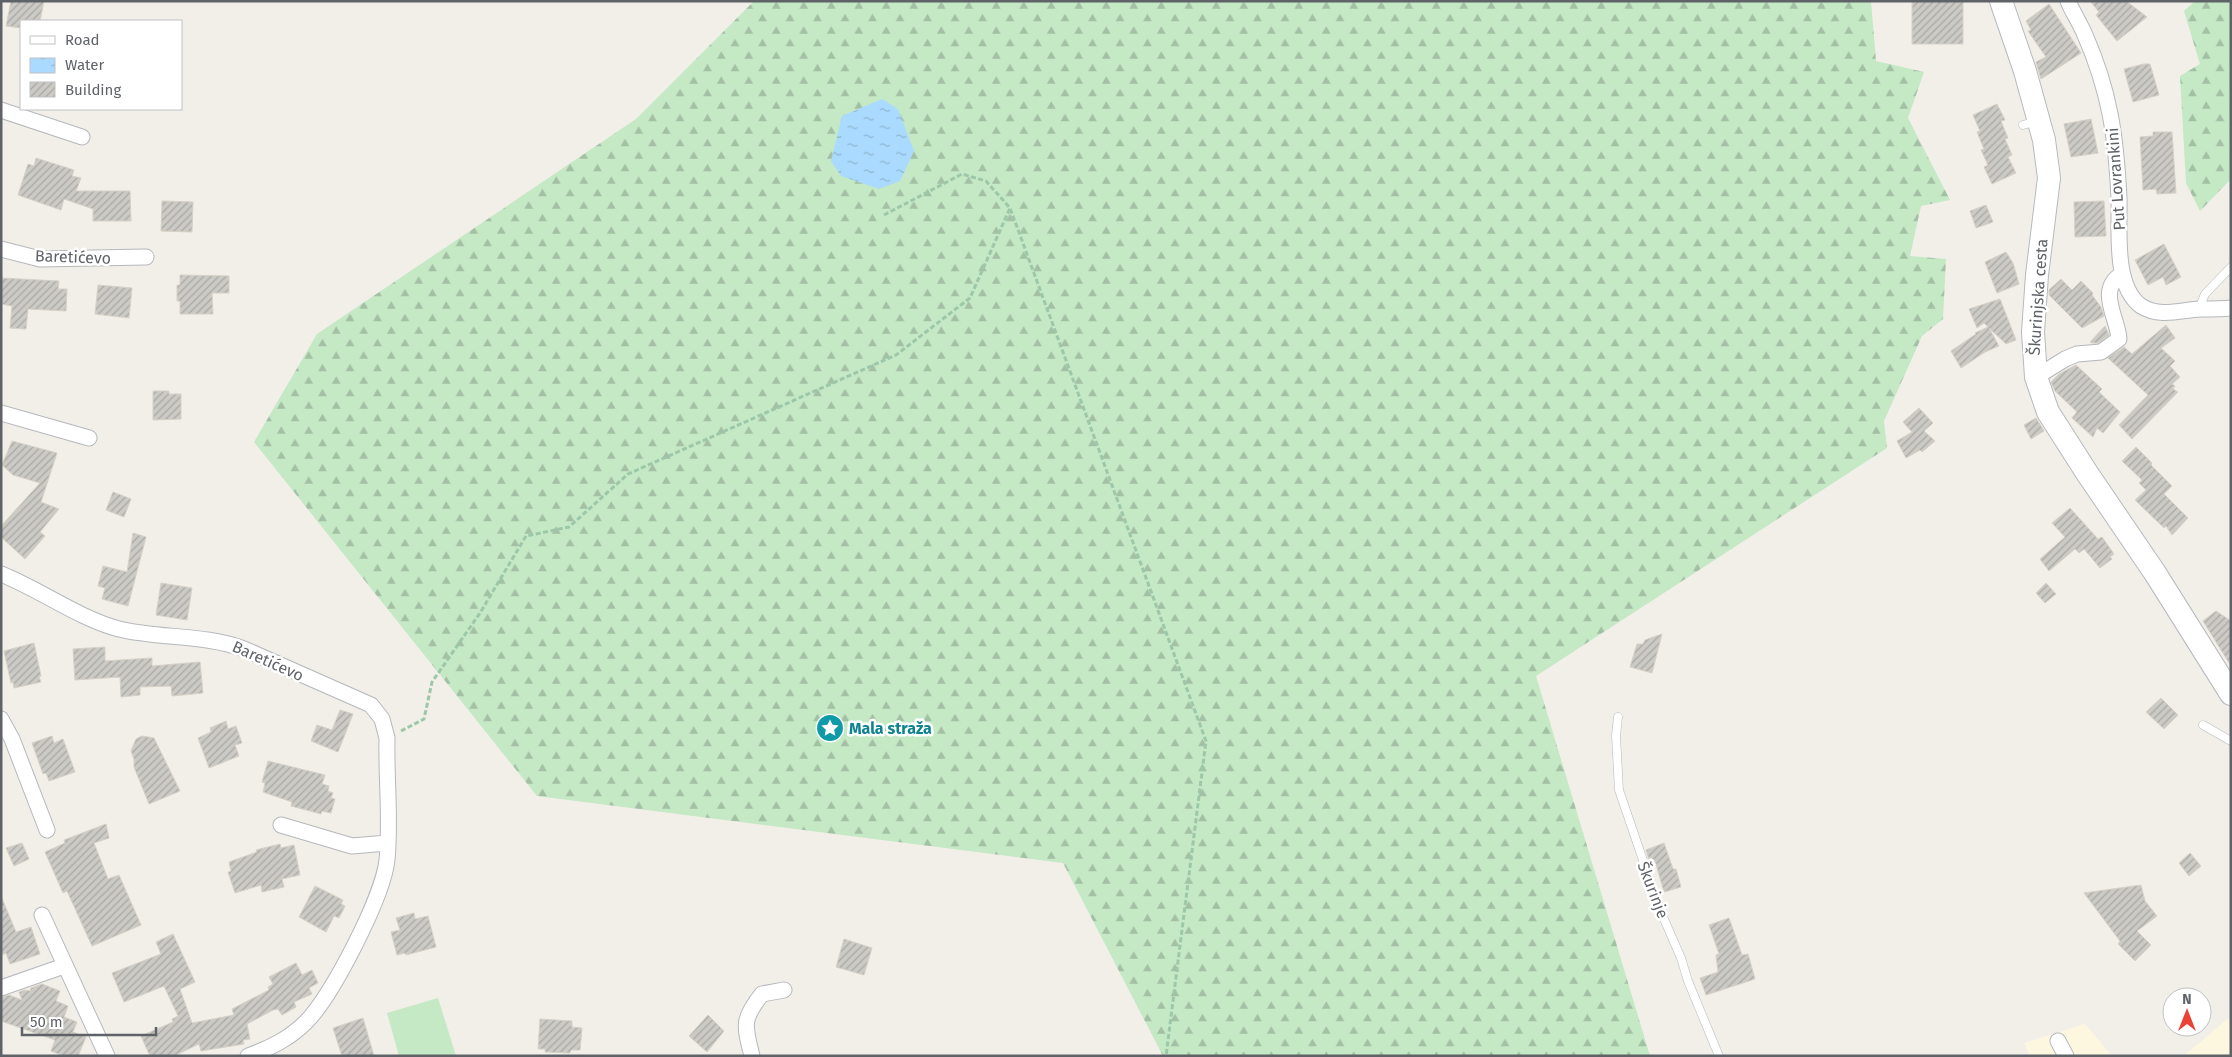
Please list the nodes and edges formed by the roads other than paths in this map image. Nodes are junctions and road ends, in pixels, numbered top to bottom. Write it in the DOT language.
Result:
graph roads {
  1 [pos="2001,1"];
  2 [pos="2068,1"];
  3 [pos="1,110"];
  4 [pos="82,137"];
  5 [pos="1,248"];
  6 [pos="146,258"];
  7 [pos="2231,267"];
  8 [pos="2122,274"];
  9 [pos="2231,308"];
  10 [pos="2199,309"];
  11 [pos="2036,377"];
  12 [pos="1,413"];
  13 [pos="90,438"];
  14 [pos="1,574"];
  15 [pos="2231,694"];
  16 [pos="1618,717"];
  17 [pos="1,719"];
  18 [pos="2203,725"];
  19 [pos="2231,741"];
  20 [pos="281,826"];
  21 [pos="47,830"];
  22 [pos="387,843"];
  23 [pos="42,915"];
  24 [pos="64,966"];
  25 [pos="1,988"];
  26 [pos="784,990"];
  27 [pos="2058,1041"];
  28 [pos="107,1056"];
  29 [pos="248,1056"];
  30 [pos="752,1056"];
  31 [pos="1719,1056"];
  32 [pos="2066,1056"];
  1 -- 11 [label="street, Škurinjska cesta"];
  2 -- 8 [label="street, Put Lovrankini"];
  3 -- 4 [label="street"];
  5 -- 6 [label="street, Baretićevo"];
  7 -- 10 [label="lane"];
  8 -- 10 [label="street, Put Lovrankini"];
  8 -- 11 [label="street"];
  9 -- 10 [label="street, Put Lovrankini"];
  11 -- 15 [label="street, Škurinjska cesta"];
  12 -- 13 [label="street"];
  14 -- 22 [label="street, Baretićevo"];
  16 -- 31 [label="lane, Škurinje"];
  17 -- 21 [label="street"];
  18 -- 19 [label="lane"];
  20 -- 22 [label="street"];
  22 -- 29 [label="street, Baretićevo"];
  23 -- 24 [label="street"];
  24 -- 25 [label="street"];
  24 -- 28 [label="street"];
  26 -- 30 [label="street"];
  27 -- 32 [label="street"];
}
